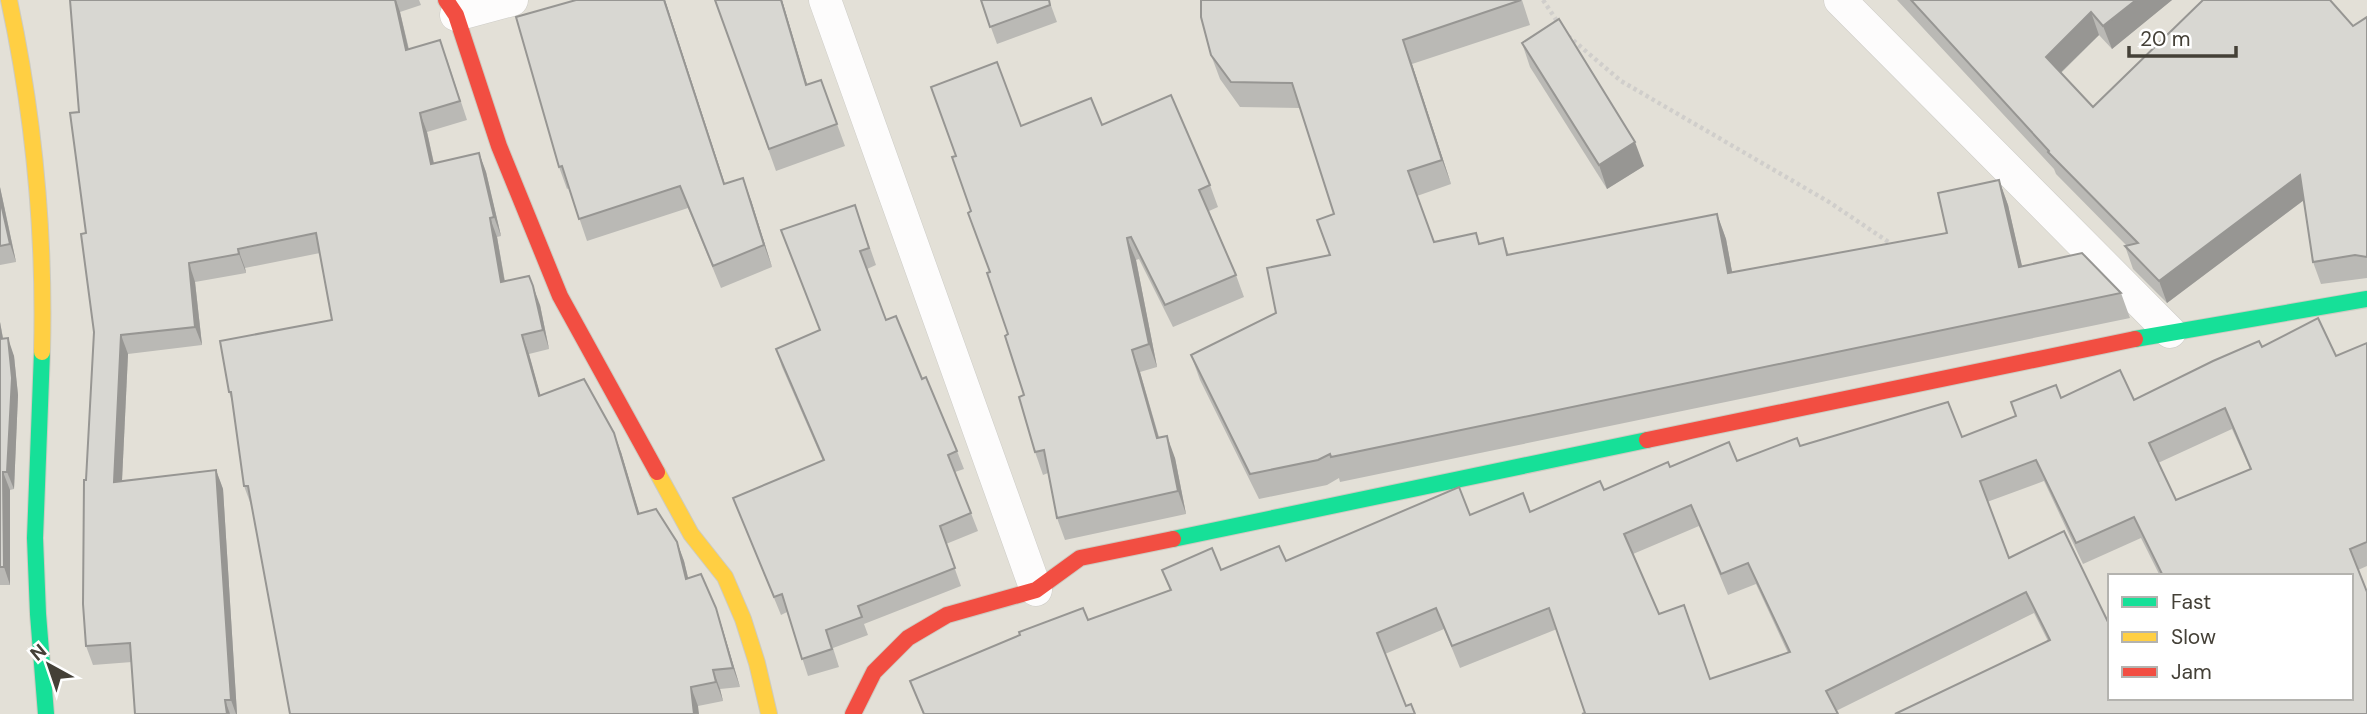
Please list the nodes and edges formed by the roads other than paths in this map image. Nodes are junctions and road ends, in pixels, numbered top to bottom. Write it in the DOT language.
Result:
graph roads {
  1 [pos="9,0"];
  2 [pos="512,0"];
  3 [pos="825,0"];
  4 [pos="1840,0"];
  5 [pos="451,7"];
  6 [pos="2367,299"];
  7 [pos="2170,332"];
  8 [pos="1036,590"];
  9 [pos="47,714"];
  10 [pos="769,714"];
  11 [pos="853,714"];
  1 -- 9 [label="street"];
  2 -- 5 [label="street"];
  3 -- 8 [label="street"];
  4 -- 7 [label="street"];
  5 -- 10 [label="street"];
  6 -- 7 [label="street"];
  7 -- 8 [label="street"];
  8 -- 11 [label="street"];
}
